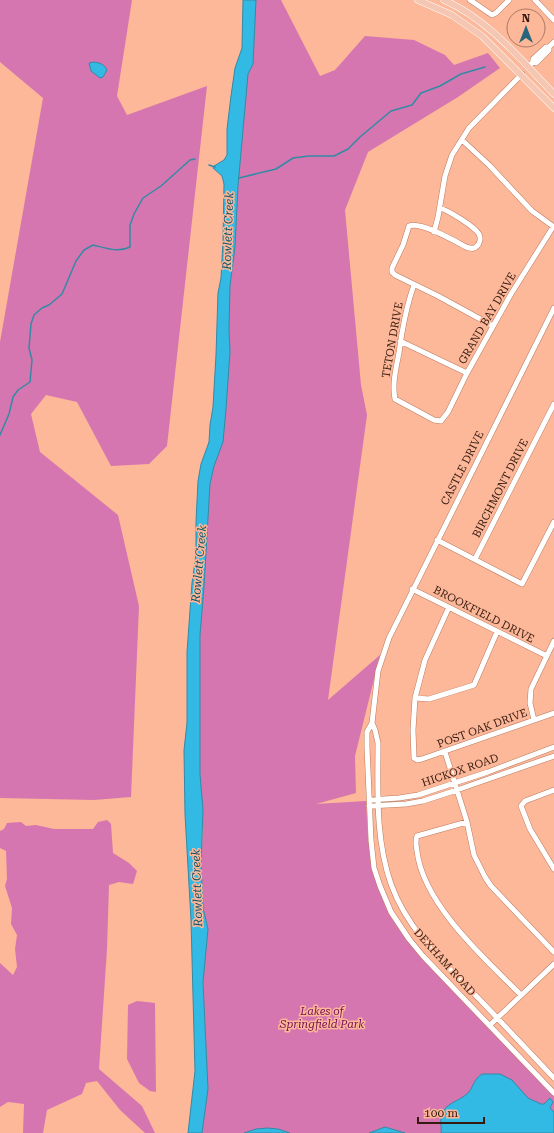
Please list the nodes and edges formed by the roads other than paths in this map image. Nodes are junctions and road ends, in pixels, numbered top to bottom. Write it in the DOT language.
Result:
graph roads {
  1 [pos="418,0"];
  2 [pos="444,0"];
  3 [pos="470,0"];
  4 [pos="509,0"];
  5 [pos="535,0"];
  6 [pos="554,20"];
  7 [pos="551,46"];
  8 [pos="530,64"];
  9 [pos="522,74"];
  10 [pos="554,94"];
  11 [pos="554,108"];
  12 [pos="462,140"];
  13 [pos="440,208"];
  14 [pos="553,227"];
  15 [pos="434,232"];
  16 [pos="414,285"];
  17 [pos="554,308"];
  18 [pos="552,317"];
  19 [pos="493,326"];
  20 [pos="400,341"];
  21 [pos="467,374"];
  22 [pos="554,404"];
  23 [pos="441,421"];
  24 [pos="554,522"];
  25 [pos="437,540"];
  26 [pos="475,559"];
  27 [pos="412,589"];
  28 [pos="449,607"];
  29 [pos="497,632"];
  30 [pos="389,638"];
  31 [pos="554,641"];
  32 [pos="546,656"];
  33 [pos="415,698"];
  34 [pos="554,713"];
  35 [pos="534,720"];
  36 [pos="372,723"];
  37 [pos="554,747"];
  38 [pos="445,752"];
  39 [pos="554,756"];
  40 [pos="455,783"];
  41 [pos="457,790"];
  42 [pos="554,790"];
  43 [pos="378,799"];
  44 [pos="369,800"];
  45 [pos="369,806"];
  46 [pos="378,806"];
  47 [pos="467,822"];
  48 [pos="554,869"];
  49 [pos="554,952"];
  50 [pos="554,964"];
  51 [pos="521,995"];
  52 [pos="498,1018"];
  53 [pos="490,1025"];
  54 [pos="554,1078"];
  55 [pos="554,1093"];
  1 -- 9 [label="main road"];
  2 -- 8 [label="main road"];
  3 -- 4 [label="street"];
  5 -- 6 [label="street"];
  7 -- 8 [label="street"];
  8 -- 10 [label="main road"];
  9 -- 10 [label="main road"];
  9 -- 11 [label="main road"];
  9 -- 12 [label="street"];
  12 -- 13 [label="street"];
  12 -- 14 [label="street"];
  13 -- 15 [label="street"];
  13 -- 15 [label="street"];
  14 -- 19 [label="street, GRAND BAY DRIVE"];
  15 -- 16 [label="street"];
  16 -- 19 [label="street"];
  16 -- 20 [label="street, TETON DRIVE"];
  17 -- 18 [label="street, CASTLE DRIVE"];
  18 -- 25 [label="street, CASTLE DRIVE"];
  19 -- 21 [label="street, GRAND BAY DRIVE"];
  20 -- 21 [label="street"];
  20 -- 23 [label="street, TETON DRIVE"];
  21 -- 23 [label="street, GRAND BAY DRIVE"];
  22 -- 26 [label="street, BIRCHMONT DRIVE"];
  24 -- 26 [label="street"];
  25 -- 26 [label="street"];
  25 -- 27 [label="street, CASTLE DRIVE"];
  27 -- 28 [label="street, BROOKFIELD DRIVE"];
  27 -- 30 [label="street, CASTLE DRIVE"];
  28 -- 29 [label="street, BROOKFIELD DRIVE"];
  28 -- 33 [label="street"];
  29 -- 32 [label="street, BROOKFIELD DRIVE"];
  29 -- 33 [label="street"];
  30 -- 36 [label="street, DEXHAM ROAD"];
  31 -- 32 [label="street"];
  32 -- 35 [label="street"];
  33 -- 38 [label="street, POST OAK DRIVE"];
  34 -- 35 [label="street, POST OAK DRIVE"];
  35 -- 38 [label="street, POST OAK DRIVE"];
  36 -- 43 [label="street, DEXHAM ROAD"];
  36 -- 44 [label="street, DEXHAM ROAD"];
  37 -- 40 [label="street, HICKOX ROAD"];
  38 -- 40 [label="street"];
  39 -- 41 [label="street, HICKOX ROAD"];
  40 -- 41 [label="street"];
  40 -- 43 [label="street, HICKOX ROAD"];
  41 -- 46 [label="street, HICKOX ROAD"];
  41 -- 47 [label="street"];
  42 -- 48 [label="street"];
  43 -- 44 [label="street, HICKOX ROAD"];
  43 -- 46 [label="street, DEXHAM ROAD"];
  44 -- 45 [label="street, DEXHAM ROAD"];
  45 -- 46 [label="street, HICKOX ROAD"];
  45 -- 53 [label="street, DEXHAM ROAD"];
  46 -- 52 [label="street, DEXHAM ROAD"];
  47 -- 49 [label="street"];
  47 -- 51 [label="street"];
  50 -- 51 [label="street"];
  51 -- 52 [label="street"];
  52 -- 53 [label="street"];
  52 -- 54 [label="street, DEXHAM ROAD"];
  53 -- 55 [label="street, DEXHAM ROAD"];
}
